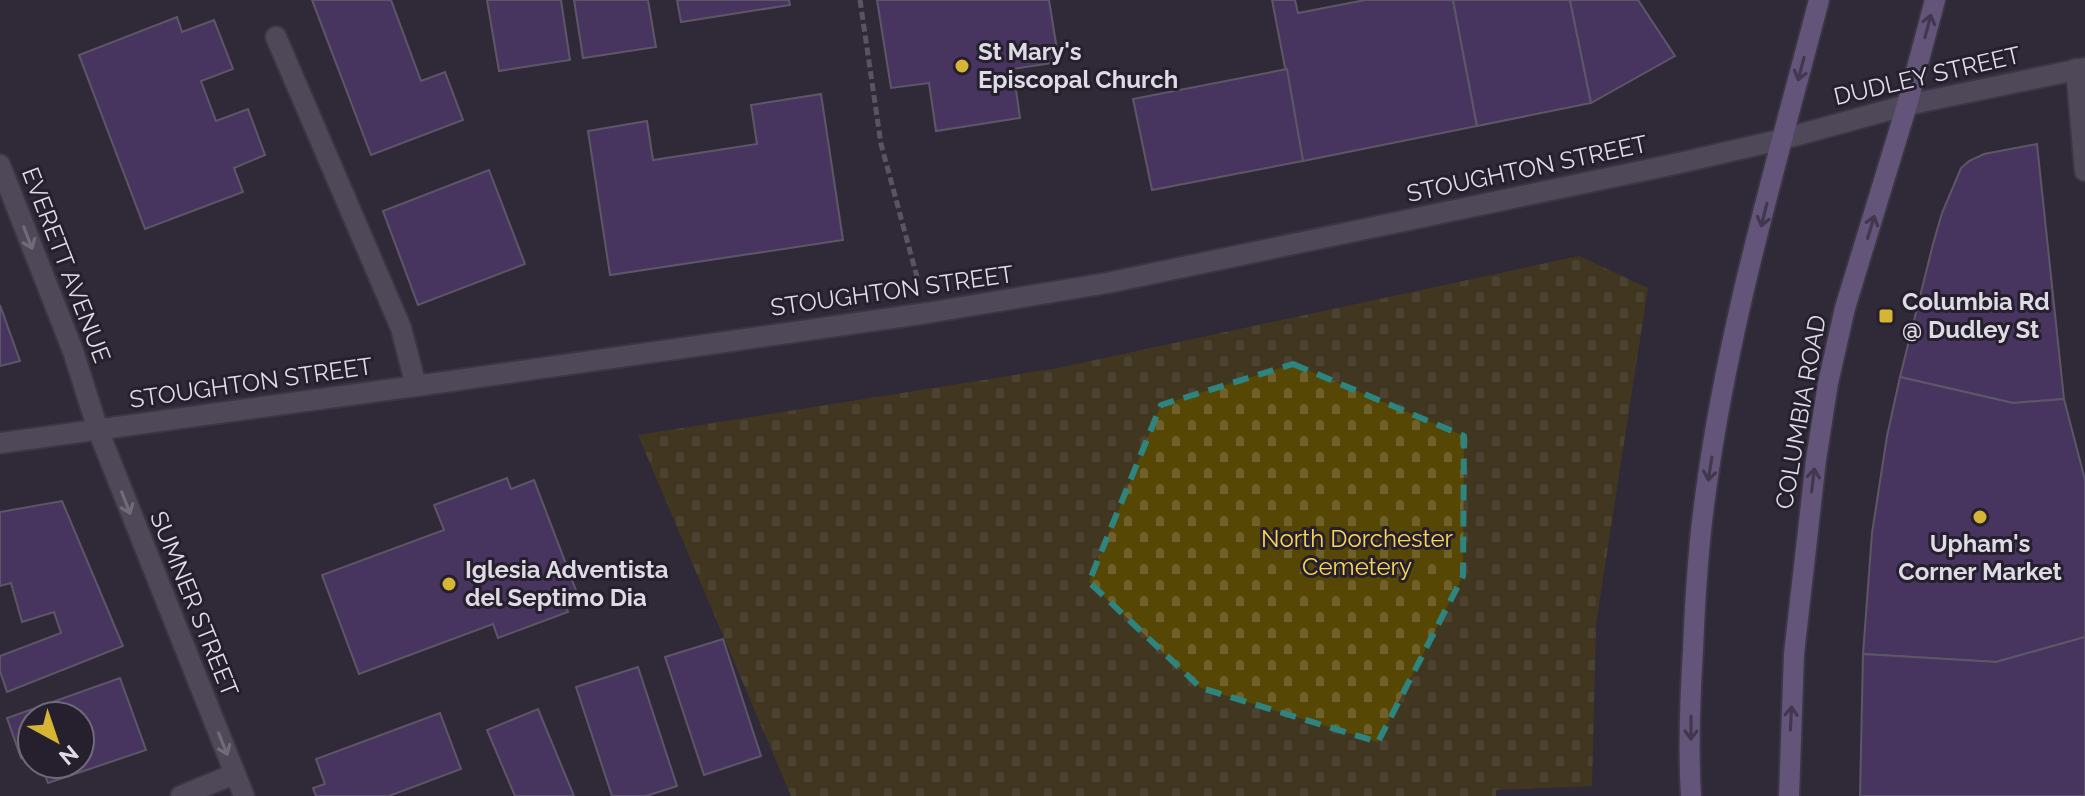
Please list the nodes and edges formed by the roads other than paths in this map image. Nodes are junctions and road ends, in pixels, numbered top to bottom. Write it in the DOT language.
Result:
graph roads {
  1 [pos="1819,0"];
  2 [pos="1935,0"];
  3 [pos="276,37"];
  4 [pos="2081,69"];
  5 [pos="1907,105"];
  6 [pos="1783,139"];
  7 [pos="0,165"];
  8 [pos="2085,171"];
  9 [pos="416,386"];
  10 [pos="98,430"];
  11 [pos="0,443"];
  12 [pos="234,774"];
  13 [pos="181,796"];
  14 [pos="244,796"];
  15 [pos="1691,796"];
  16 [pos="1789,796"];
  1 -- 6 [label="main road, one-way"];
  5 -- 2 [label="main road, COLUMBIA ROAD, one-way"];
  3 -- 9 [label="main road"];
  4 -- 5 [label="main road, DUDLEY STREET"];
  4 -- 8 [label="main road"];
  5 -- 6 [label="main road, DUDLEY STREET"];
  16 -- 5 [label="main road, COLUMBIA ROAD, one-way"];
  6 -- 9 [label="main road, STOUGHTON STREET"];
  6 -- 15 [label="main road, one-way"];
  7 -- 10 [label="main road, EVERETT AVENUE, one-way"];
  9 -- 10 [label="main road, STOUGHTON STREET"];
  10 -- 11 [label="main road, STOUGHTON STREET"];
  10 -- 12 [label="main road, SUMNER STREET, one-way"];
  12 -- 13 [label="main road"];
  12 -- 14 [label="main road, SUMNER STREET"];
}
